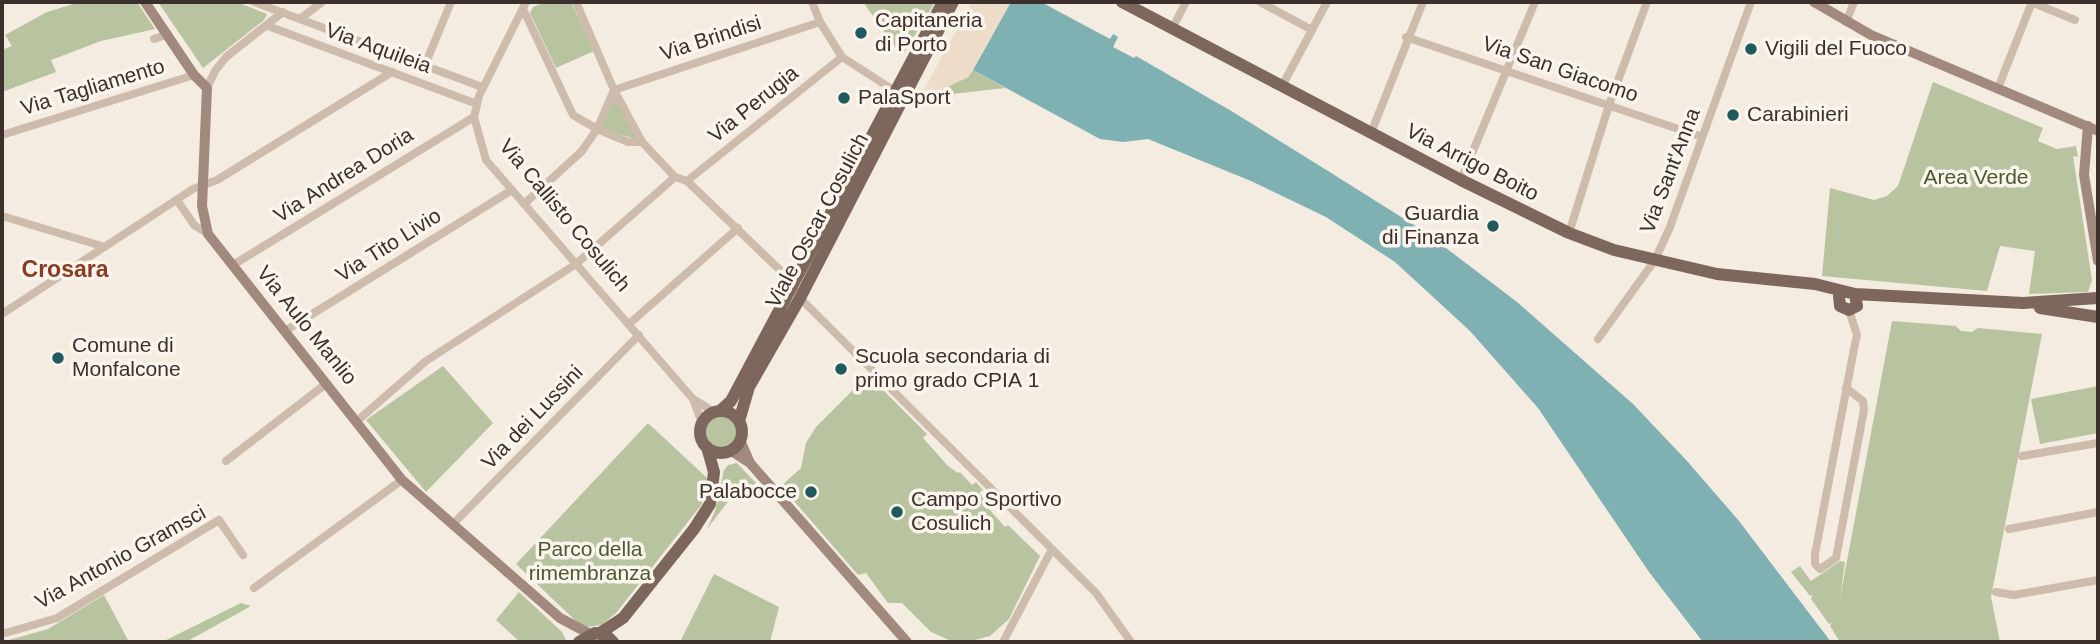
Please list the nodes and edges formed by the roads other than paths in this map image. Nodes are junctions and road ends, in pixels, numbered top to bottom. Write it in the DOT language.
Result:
graph roads {
  1 [pos="145,2"];
  2 [pos="254,2"];
  3 [pos="322,2"];
  4 [pos="451,2"];
  5 [pos="576,2"];
  6 [pos="812,2"];
  7 [pos="943,2"];
  8 [pos="955,2"];
  9 [pos="1122,2"];
  10 [pos="1186,2"];
  11 [pos="1260,2"];
  12 [pos="1327,2"];
  13 [pos="1423,2"];
  14 [pos="1535,2"];
  15 [pos="1647,2"];
  16 [pos="1751,2"];
  17 [pos="1814,2"];
  18 [pos="1854,2"];
  19 [pos="2032,2"];
  20 [pos="525,5"];
  21 [pos="283,12"];
  22 [pos="300,19"];
  23 [pos="2075,20"];
  24 [pos="820,22"];
  25 [pos="1846,22"];
  26 [pos="268,26"];
  27 [pos="1173,27"];
  28 [pos="1312,30"];
  29 [pos="168,34"];
  30 [pos="1406,37"];
  31 [pos="154,40"];
  32 [pos="842,57"];
  33 [pos="425,65"];
  34 [pos="1507,70"];
  35 [pos="392,72"];
  36 [pos="194,75"];
  37 [pos="1282,86"];
  38 [pos="482,87"];
  39 [pos="207,88"];
  40 [pos="1998,88"];
  41 [pos="614,90"];
  42 [pos="900,94"];
  43 [pos="477,104"];
  44 [pos="1609,105"];
  45 [pos="474,117"];
  46 [pos="2093,128"];
  47 [pos="597,129"];
  48 [pos="1371,133"];
  49 [pos="2,135"];
  50 [pos="1702,137"];
  51 [pos="642,142"];
  52 [pos="676,177"];
  53 [pos="1461,180"];
  54 [pos="687,181"];
  55 [pos="204,185"];
  56 [pos="512,190"];
  57 [pos="177,200"];
  58 [pos="524,204"];
  59 [pos="2,216"];
  60 [pos="737,228"];
  61 [pos="1569,233"];
  62 [pos="208,234"];
  63 [pos="104,247"];
  64 [pos="2097,251"];
  65 [pos="1655,260"];
  66 [pos="2098,261"];
  67 [pos="576,264"];
  68 [pos="233,265"];
  69 [pos="796,294"];
  70 [pos="1850,300"];
  71 [pos="2098,300"];
  72 [pos="2023,303"];
  73 [pos="2,314"];
  74 [pos="2098,316"];
  75 [pos="629,324"];
  76 [pos="285,331"];
  77 [pos="639,335"];
  78 [pos="1598,339"];
  79 [pos="327,383"];
  80 [pos="1846,388"];
  81 [pos="693,399"];
  82 [pos="717,412"];
  83 [pos="357,421"];
  84 [pos="739,421"];
  85 [pos="702,423"];
  86 [pos="740,440"];
  87 [pos="2098,443"];
  88 [pos="707,447"];
  89 [pos="727,451"];
  90 [pos="2022,456"];
  91 [pos="226,461"];
  92 [pos="750,463"];
  93 [pos="714,472"];
  94 [pos="402,480"];
  95 [pos="2098,512"];
  96 [pos="452,525"];
  97 [pos="2009,529"];
  98 [pos="1052,549"];
  99 [pos="243,555"];
  100 [pos="2098,580"];
  101 [pos="254,588"];
  102 [pos="1996,592"];
  103 [pos="560,618"];
  104 [pos="623,618"];
  105 [pos="595,633"];
  106 [pos="2,634"];
  107 [pos="577,642"];
  108 [pos="614,642"];
  109 [pos="907,642"];
  110 [pos="1003,642"];
  111 [pos="1131,642"];
  1 -- 29 [label="street"];
  2 -- 21 [label="street, Via Aquileia"];
  3 -- 22 [label="street"];
  4 -- 33 [label="street"];
  5 -- 41 [label="street"];
  6 -- 24 [label="street"];
  7 -- 42 [label="main road, Viale Oscar Cosulich"];
  8 -- 42 [label="main road, Viale Oscar Cosulich"];
  9 -- 27 [label="main road, Via Arrigo Boito"];
  10 -- 27 [label="street"];
  11 -- 28 [label="street"];
  12 -- 28 [label="street"];
  13 -- 30 [label="street"];
  14 -- 34 [label="street"];
  15 -- 44 [label="street"];
  16 -- 50 [label="street, Via Sant'Anna"];
  17 -- 25 [label="street"];
  18 -- 25 [label="street"];
  19 -- 23 [label="street"];
  19 -- 40 [label="street"];
  20 -- 38 [label="street, Via Callisto Cosulich"];
  20 -- 47 [label="street"];
  21 -- 22 [label="street, Via Aquileia"];
  21 -- 26 [label="street, Via Aulo Manlio"];
  22 -- 33 [label="street, Via Aquileia"];
  24 -- 32 [label="street"];
  24 -- 41 [label="street, Via Brindisi"];
  25 -- 40 [label="street"];
  26 -- 35 [label="street, Via Aquileia"];
  26 -- 39 [label="street, Via Aulo Manlio"];
  27 -- 37 [label="main road, Via Arrigo Boito"];
  28 -- 37 [label="street"];
  29 -- 31 [label="street"];
  29 -- 36 [label="street"];
  30 -- 34 [label="street, Via San Giacomo"];
  30 -- 48 [label="street"];
  32 -- 42 [label="street"];
  32 -- 54 [label="street, Via Perugia"];
  33 -- 38 [label="street, Via Aquileia"];
  34 -- 44 [label="street, Via San Giacomo"];
  34 -- 53 [label="street"];
  35 -- 43 [label="street, Via Aquileia"];
  35 -- 55 [label="street"];
  36 -- 39 [label="street"];
  36 -- 49 [label="street, Via Tagliamento"];
  37 -- 48 [label="main road, Via Arrigo Boito"];
  38 -- 43 [label="street, Via Callisto Cosulich"];
  39 -- 55 [label="street, Via Aulo Manlio"];
  40 -- 46 [label="street"];
  41 -- 47 [label="street"];
  41 -- 51 [label="street"];
  42 -- 69 [label="main road, Viale Oscar Cosulich"];
  43 -- 45 [label="street, Via Callisto Cosulich"];
  44 -- 50 [label="street, Via San Giacomo"];
  44 -- 61 [label="street"];
  45 -- 56 [label="street, Via Callisto Cosulich"];
  45 -- 68 [label="street, Via Andrea Doria"];
  46 -- 64 [label="street"];
  47 -- 51 [label="street"];
  47 -- 58 [label="street"];
  48 -- 53 [label="main road, Via Arrigo Boito"];
  50 -- 65 [label="street, Via Sant'Anna"];
  51 -- 52 [label="street"];
  52 -- 54 [label="street"];
  52 -- 67 [label="street"];
  53 -- 61 [label="main road, Via Arrigo Boito"];
  54 -- 60 [label="street"];
  55 -- 57 [label="street"];
  55 -- 62 [label="street, Via Aulo Manlio"];
  56 -- 58 [label="street, Via Callisto Cosulich"];
  56 -- 76 [label="street, Via Tito Livio"];
  57 -- 62 [label="street"];
  57 -- 63 [label="street"];
  58 -- 67 [label="street, Via Callisto Cosulich"];
  59 -- 63 [label="street"];
  60 -- 69 [label="street"];
  60 -- 75 [label="street"];
  61 -- 65 [label="main road, Via Arrigo Boito"];
  62 -- 68 [label="street, Via Aulo Manlio"];
  63 -- 73 [label="street"];
  64 -- 66 [label="street"];
  65 -- 70 [label="main road, Via Arrigo Boito"];
  65 -- 78 [label="street, Via Sant'Anna"];
  67 -- 75 [label="street, Via Callisto Cosulich"];
  67 -- 83 [label="street"];
  68 -- 76 [label="street, Via Aulo Manlio"];
  69 -- 82 [label="main road, Viale Oscar Cosulich"];
  69 -- 84 [label="main road, Viale Oscar Cosulich"];
  69 -- 98 [label="street"];
  70 -- 72 [label="main road, Via Arrigo Boito"];
  70 -- 80 [label="street"];
  71 -- 72 [label="main road, Via Arrigo Boito"];
  71 -- 74 [label="main road, Via Arrigo Boito"];
  72 -- 74 [label="main road, Via Arrigo Boito"];
  75 -- 77 [label="street, Via Callisto Cosulich"];
  76 -- 79 [label="street, Via Aulo Manlio"];
  77 -- 81 [label="street, Via Callisto Cosulich"];
  77 -- 96 [label="street, Via dei Lussini"];
  79 -- 83 [label="street, Via Aulo Manlio"];
  79 -- 91 [label="street"];
  80 -- 80 [label="street"];
  81 -- 82 [label="street, Via Callisto Cosulich"];
  81 -- 85 [label="street, Via Callisto Cosulich"];
  82 -- 84 [label="main road, Via Callisto Cosulich"];
  82 -- 85 [label="main road"];
  83 -- 94 [label="street, Via Aulo Manlio"];
  84 -- 86 [label="main road"];
  85 -- 88 [label="main road, Via Callisto Cosulich"];
  86 -- 89 [label="main road"];
  86 -- 92 [label="street"];
  87 -- 90 [label="street"];
  88 -- 89 [label="main road"];
  88 -- 93 [label="main road, Via Callisto Cosulich"];
  89 -- 92 [label="street"];
  89 -- 93 [label="main road"];
  92 -- 109 [label="street"];
  93 -- 104 [label="main road"];
  94 -- 96 [label="street, Via Aulo Manlio"];
  94 -- 101 [label="street"];
  95 -- 97 [label="street"];
  96 -- 103 [label="street, Via Aulo Manlio"];
  98 -- 110 [label="street"];
  98 -- 111 [label="street"];
  99 -- 106 [label="street, Via Antonio Gramsci"];
  100 -- 102 [label="street"];
  103 -- 105 [label="street, Via Aulo Manlio"];
  103 -- 107 [label="street, Via Aulo Manlio"];
  104 -- 105 [label="main road"];
  104 -- 108 [label="main road"];
  105 -- 107 [label="main road"];
  105 -- 108 [label="main road"];
}
